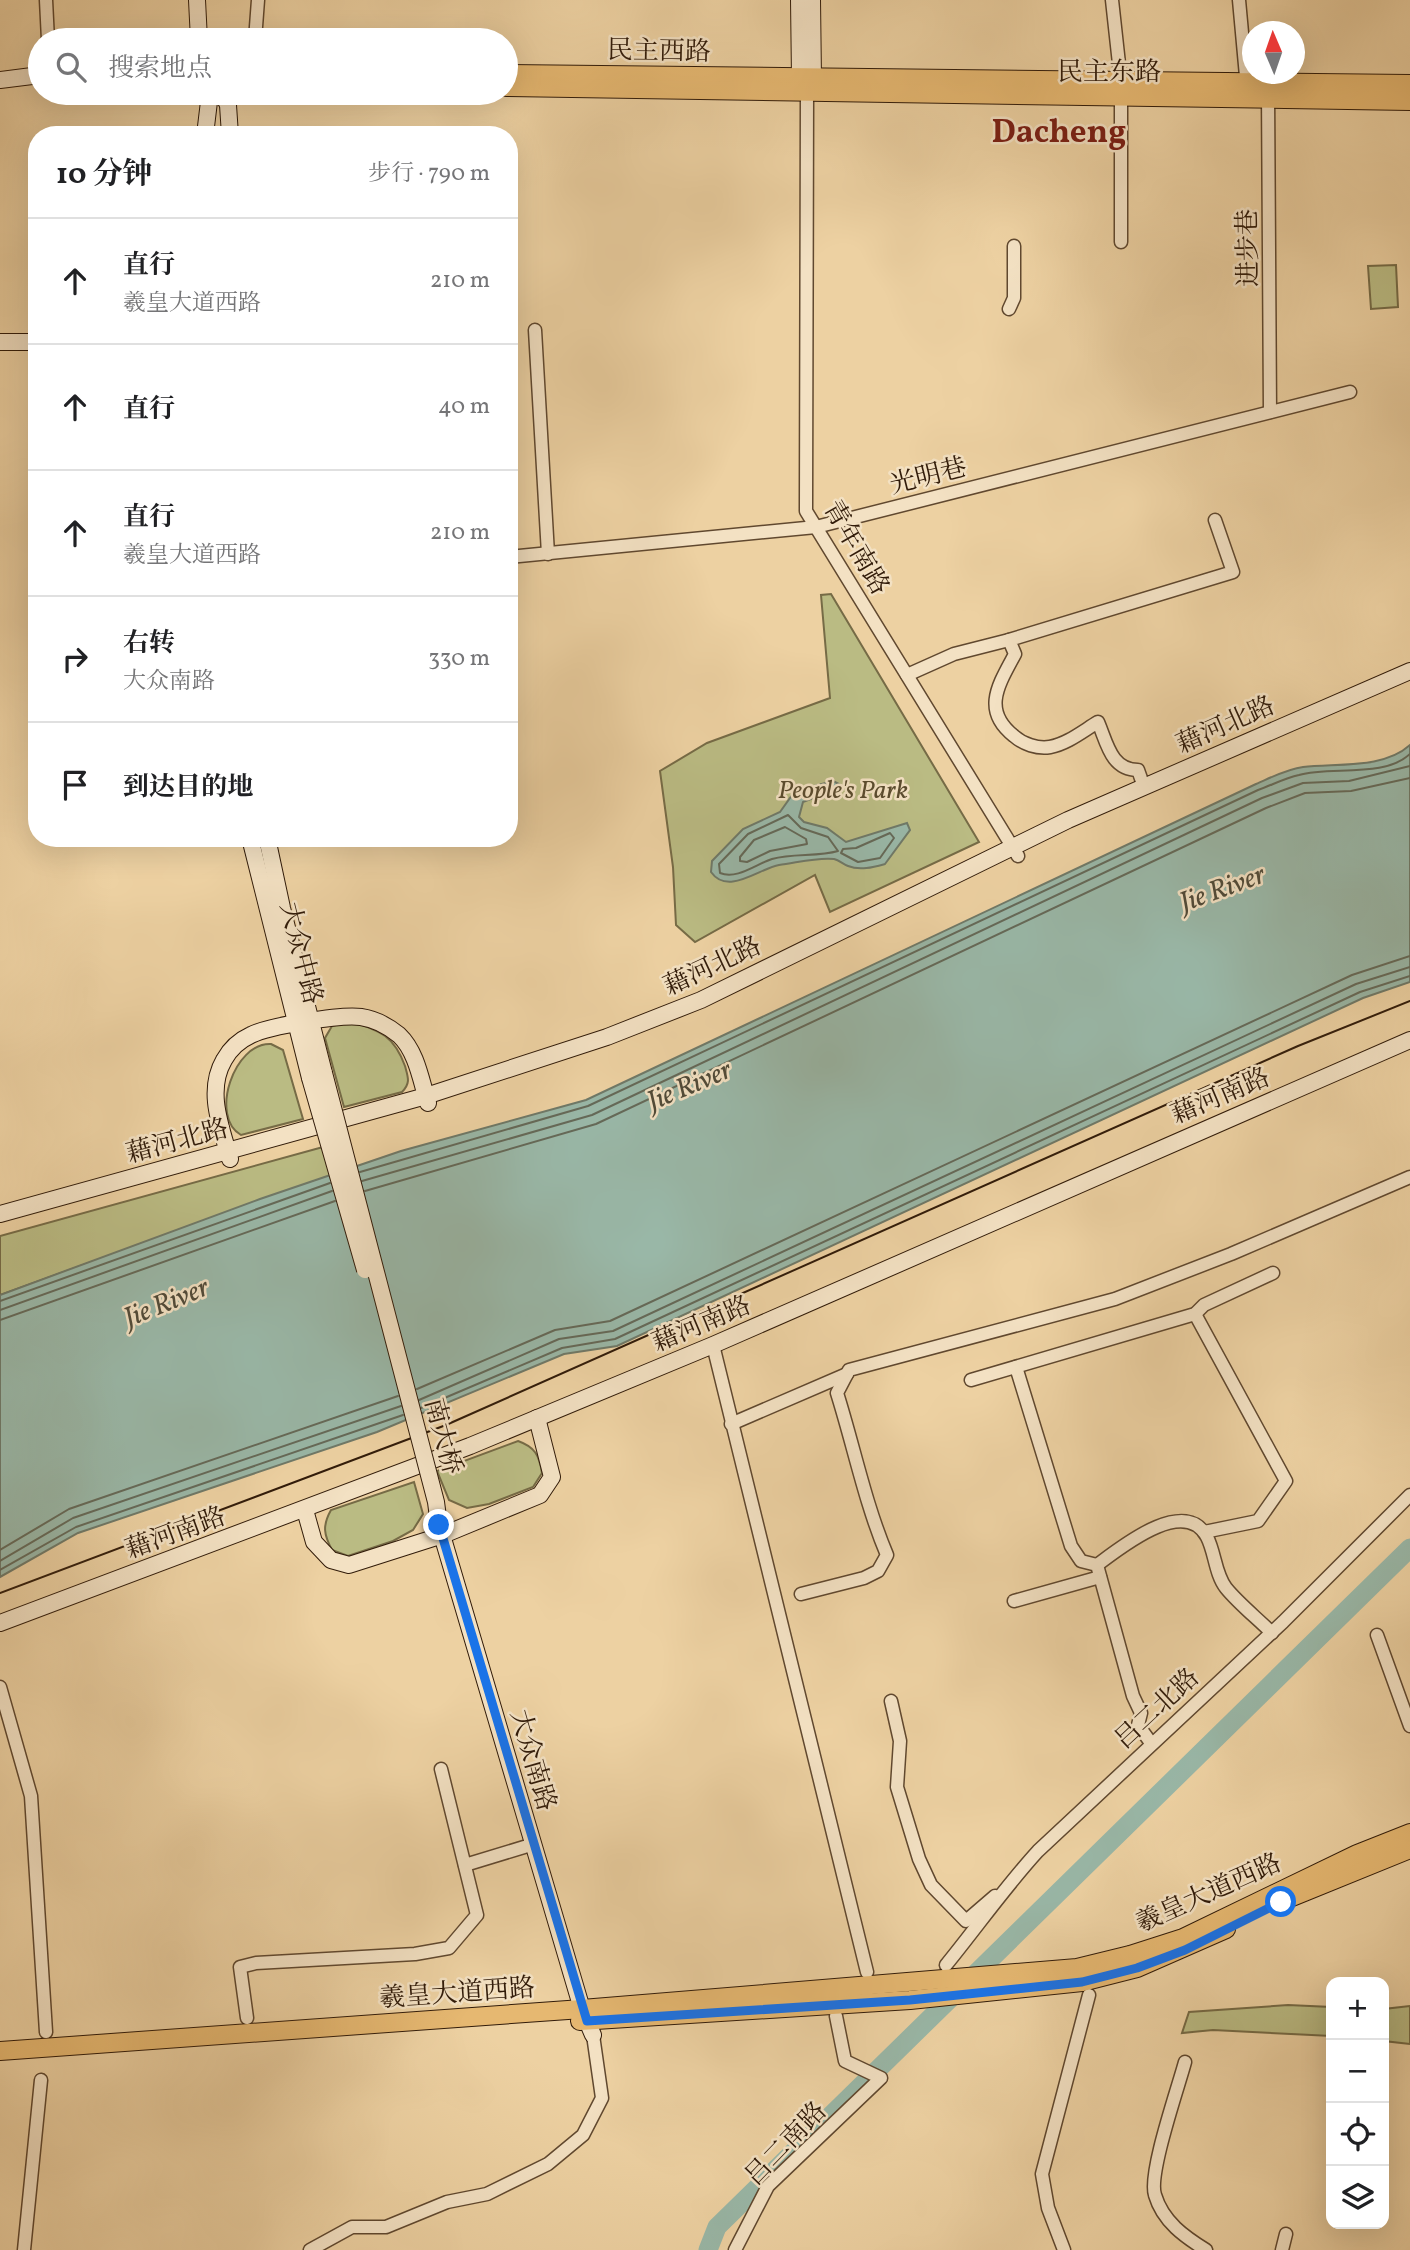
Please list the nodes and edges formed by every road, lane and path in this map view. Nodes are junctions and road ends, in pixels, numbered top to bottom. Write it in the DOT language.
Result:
graph roads {
  1 [pos="46,0"];
  2 [pos="197,0"];
  3 [pos="258,0"];
  4 [pos="799,0"];
  5 [pos="812,0"];
  6 [pos="1112,0"];
  7 [pos="1239,0"];
  8 [pos="47,28"];
  9 [pos="198,28"];
  10 [pos="256,28"];
  11 [pos="518,75"];
  12 [pos="28,76"];
  13 [pos="0,80"];
  14 [pos="806,83"];
  15 [pos="1410,84"];
  16 [pos="518,87"];
  17 [pos="1121,90"];
  18 [pos="1248,91"];
  19 [pos="1268,91"];
  20 [pos="1410,101"];
  21 [pos="209,105"];
  22 [pos="228,105"];
  23 [pos="206,126"];
  24 [pos="229,126"];
  25 [pos="1121,242"];
  26 [pos="1014,246"];
  27 [pos="1009,309"];
  28 [pos="534,330"];
  29 [pos="0,342"];
  30 [pos="28,342"];
  31 [pos="1350,392"];
  32 [pos="1270,412"];
  33 [pos="1215,520"];
  34 [pos="817,527"];
  35 [pos="548,554"];
  36 [pos="518,556"];
  37 [pos="1009,640"];
  38 [pos="1410,671"];
  39 [pos="907,675"];
  40 [pos="1410,683"];
  41 [pos="1144,786"];
  42 [pos="253,847"];
  43 [pos="270,847"];
  44 [pos="1015,852"];
  45 [pos="303,1024"];
  46 [pos="1409,1043"];
  47 [pos="317,1075"];
  48 [pos="427,1101"];
  49 [pos="229,1156"];
  50 [pos="1410,1177"];
  51 [pos="0,1214"];
  52 [pos="0,1224"];
  53 [pos="1273,1273"];
  54 [pos="1195,1314"];
  55 [pos="713,1345"];
  56 [pos="1016,1367"];
  57 [pos="847,1374"];
  58 [pos="971,1380"];
  59 [pos="537,1418"];
  60 [pos="731,1423"];
  61 [pos="1410,1495"];
  62 [pos="305,1510"];
  63 [pos="441,1530"];
  64 [pos="1205,1532"];
  65 [pos="1099,1571"];
  66 [pos="801,1594"];
  67 [pos="1014,1601"];
  68 [pos="0,1623"];
  69 [pos="1272,1633"];
  70 [pos="1377,1635"];
  71 [pos="0,1687"];
  72 [pos="891,1701"];
  73 [pos="1410,1726"];
  74 [pos="1151,1743"];
  75 [pos="440,1769"];
  76 [pos="1410,1833"];
  77 [pos="534,1844"];
  78 [pos="1410,1849"];
  79 [pos="465,1865"];
  80 [pos="1007,1886"];
  81 [pos="946,1965"];
  82 [pos="867,1972"];
  83 [pos="1089,1994"];
  84 [pos="836,2016"];
  85 [pos="247,2018"];
  86 [pos="587,2022"];
  87 [pos="46,2032"];
  88 [pos="0,2051"];
  89 [pos="0,2062"];
  90 [pos="1185,2062"];
  91 [pos="41,2080"];
  92 [pos="1286,2235"];
  93 [pos="24,2250"];
  94 [pos="310,2250"];
  95 [pos="735,2250"];
  96 [pos="1064,2250"];
  97 [pos="1206,2250"];
  98 [pos="1282,2250"];
  1 -- 8 [label="street"];
  2 -- 9 [label="main road"];
  3 -- 10 [label="street"];
  4 -- 14 [label="main road"];
  5 -- 14 [label="main road"];
  6 -- 17 [label="street"];
  7 -- 18 [label="street"];
  11 -- 14 [label="main road, 民主西路"];
  12 -- 13 [label="main road"];
  14 -- 16 [label="main road, 民主西路"];
  14 -- 17 [label="main road, 民主东路"];
  14 -- 34 [label="street, 青年南路"];
  15 -- 19 [label="main road, 民主东路"];
  17 -- 18 [label="main road, 民主东路"];
  17 -- 25 [label="street"];
  18 -- 19 [label="main road, 民主东路"];
  19 -- 20 [label="main road, 民主东路"];
  19 -- 32 [label="street, 进步巷"];
  21 -- 23 [label="main road"];
  22 -- 24 [label="main road"];
  26 -- 27 [label="street"];
  28 -- 35 [label="street"];
  29 -- 30 [label="main road"];
  31 -- 32 [label="street, 光明巷"];
  32 -- 34 [label="street, 光明巷"];
  33 -- 37 [label="street"];
  34 -- 35 [label="street, 光明巷"];
  34 -- 39 [label="street, 青年南路"];
  35 -- 36 [label="street, 光明巷"];
  37 -- 39 [label="street"];
  37 -- 41 [label="street"];
  38 -- 41 [label="main road, 藉河北路"];
  39 -- 44 [label="street, 青年南路"];
  40 -- 44 [label="main road, 藉河北路"];
  41 -- 44 [label="main road, 藉河北路"];
  42 -- 45 [label="main road, 大众中路"];
  43 -- 45 [label="main road, 大众中路"];
  44 -- 48 [label="main road, 藉河北路"];
  45 -- 47 [label="main road, 大众中路"];
  45 -- 48 [label="main road"];
  45 -- 49 [label="main road"];
  46 -- 55 [label="main road, 藉河南路"];
  47 -- 63 [label="main road, 南大桥, bridge"];
  48 -- 49 [label="main road, 藉河北路"];
  49 -- 51 [label="main road, 藉河北路"];
  49 -- 52 [label="main road, 藉河北路"];
  50 -- 57 [label="street"];
  53 -- 54 [label="street"];
  54 -- 56 [label="street"];
  54 -- 64 [label="street"];
  55 -- 59 [label="main road, 藉河南路"];
  55 -- 60 [label="street"];
  56 -- 58 [label="street"];
  56 -- 65 [label="street"];
  57 -- 60 [label="street"];
  57 -- 66 [label="street"];
  59 -- 62 [label="main road, 藉河南路"];
  59 -- 63 [label="main road"];
  60 -- 82 [label="street"];
  61 -- 69 [label="street, 吕二北路"];
  62 -- 63 [label="main road"];
  62 -- 68 [label="main road, 藉河南路"];
  63 -- 77 [label="main road, 大众南路"];
  64 -- 65 [label="street"];
  64 -- 69 [label="street"];
  65 -- 67 [label="street"];
  65 -- 74 [label="street"];
  69 -- 74 [label="street, 吕二北路"];
  70 -- 73 [label="street"];
  71 -- 87 [label="street"];
  72 -- 80 [label="street"];
  74 -- 80 [label="street, 吕二北路"];
  75 -- 79 [label="street"];
  76 -- 86 [label="main road, 羲皇大道西路"];
  77 -- 79 [label="street"];
  77 -- 86 [label="main road, 大众南路"];
  78 -- 86 [label="main road, 羲皇大道西路"];
  79 -- 85 [label="street"];
  80 -- 81 [label="street, 吕二北路"];
  83 -- 96 [label="street"];
  84 -- 95 [label="street, 吕二南路"];
  86 -- 88 [label="main road, 羲皇大道西路"];
  86 -- 89 [label="main road, 羲皇大道西路"];
  86 -- 94 [label="street"];
  90 -- 97 [label="street"];
  91 -- 93 [label="street"];
  92 -- 98 [label="street"];
}
